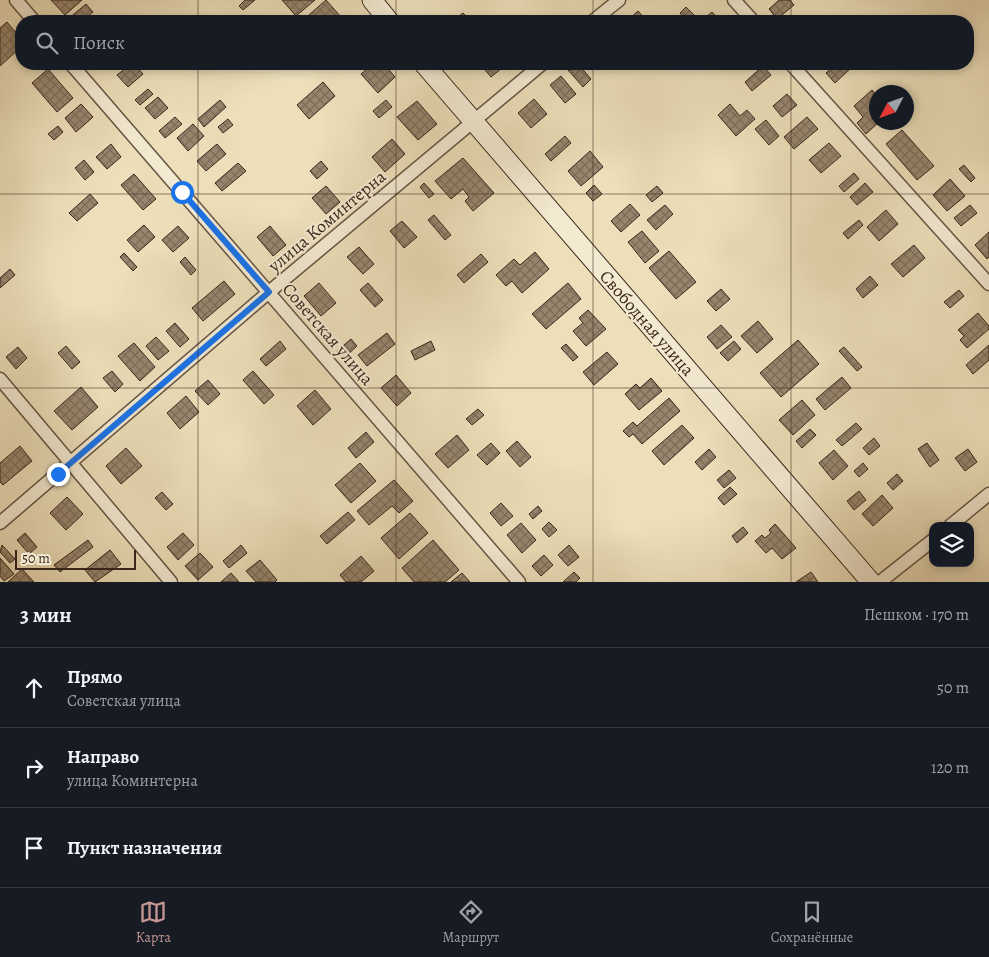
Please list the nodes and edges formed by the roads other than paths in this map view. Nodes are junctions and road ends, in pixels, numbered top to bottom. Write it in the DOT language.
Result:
graph roads {
  1 [pos="16,0"];
  2 [pos="372,0"];
  3 [pos="619,0"];
  4 [pos="734,0"];
  5 [pos="29,15"];
  6 [pos="384,15"];
  7 [pos="600,15"];
  8 [pos="748,15"];
  9 [pos="76,70"];
  10 [pos="429,70"];
  11 [pos="535,70"];
  12 [pos="796,70"];
  13 [pos="472,121"];
  14 [pos="989,284"];
  15 [pos="269,292"];
  16 [pos="0,379"];
  17 [pos="72,462"];
  18 [pos="989,494"];
  19 [pos="955,522"];
  20 [pos="0,523"];
  21 [pos="929,543"];
  22 [pos="172,582"];
  23 [pos="519,582"];
  24 [pos="871,582"];
  25 [pos="880,582"];
  1 -- 5 [label="street"];
  2 -- 6 [label="street"];
  3 -- 7 [label="street"];
  4 -- 8 [label="street"];
  9 -- 15 [label="street, Советская улица"];
  10 -- 13 [label="street, Свободная улица"];
  11 -- 13 [label="street, улица Коминтерна"];
  12 -- 14 [label="street"];
  13 -- 15 [label="street, улица Коминтерна"];
  13 -- 24 [label="street, Свободная улица"];
  15 -- 17 [label="street, улица Коминтерна"];
  15 -- 23 [label="street, Советская улица"];
  16 -- 17 [label="street"];
  17 -- 20 [label="street, улица Коминтерна"];
  17 -- 22 [label="street"];
  18 -- 19 [label="street"];
  21 -- 25 [label="street"];
}
